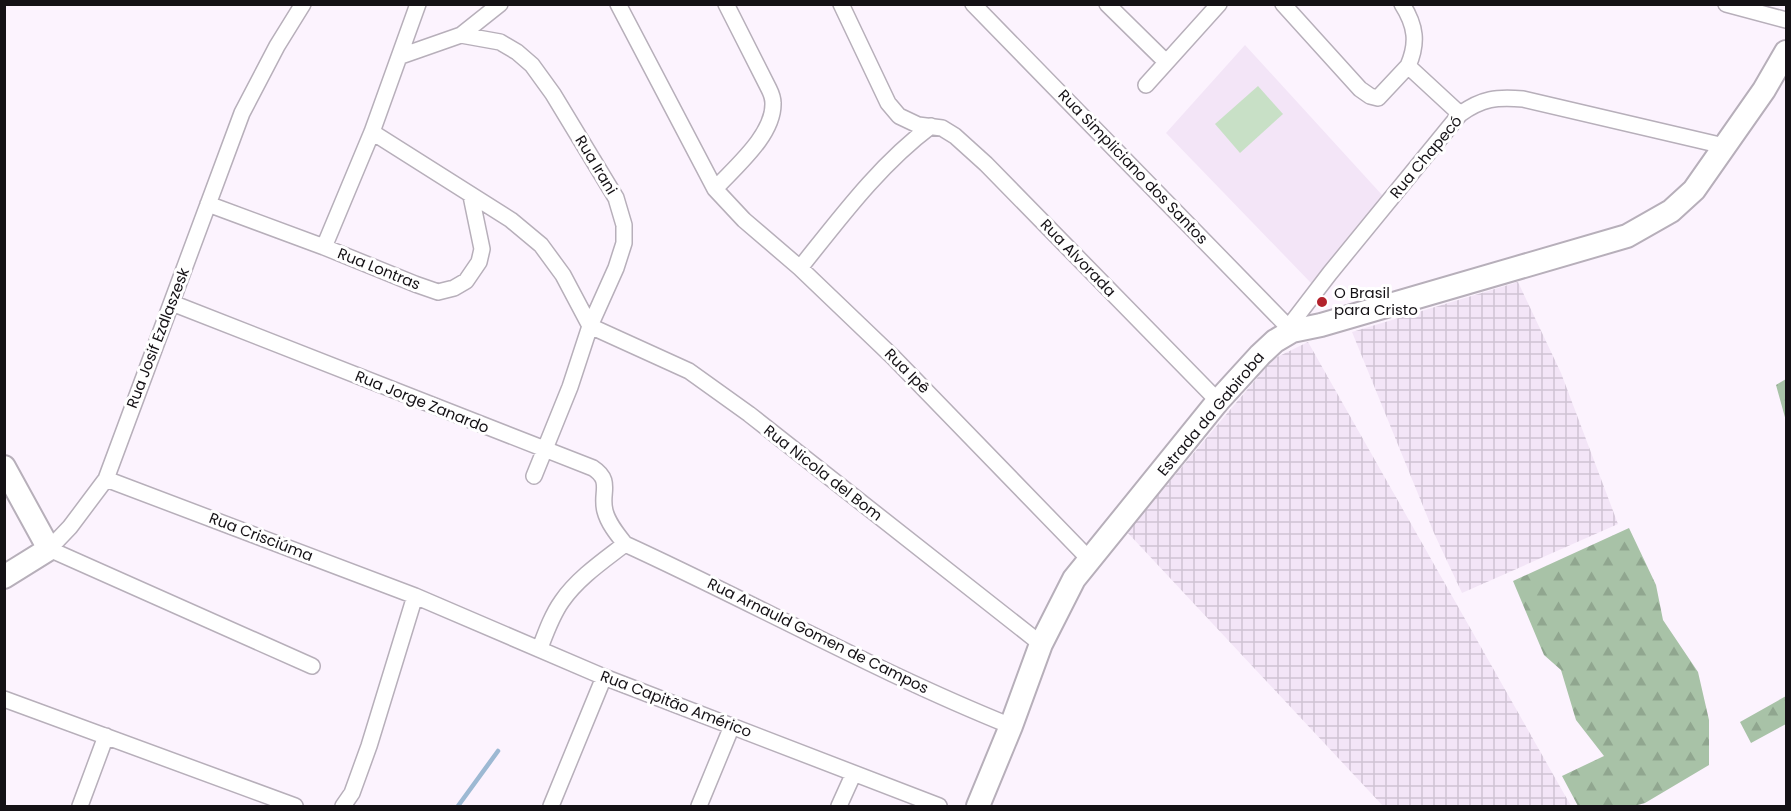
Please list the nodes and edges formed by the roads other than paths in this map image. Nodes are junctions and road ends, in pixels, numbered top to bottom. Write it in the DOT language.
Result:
graph roads {
  1 [pos="303,4"];
  2 [pos="418,4"];
  3 [pos="500,4"];
  4 [pos="618,4"];
  5 [pos="726,4"];
  6 [pos="841,4"];
  7 [pos="973,4"];
  8 [pos="1107,4"];
  9 [pos="1219,4"];
  10 [pos="1283,4"];
  11 [pos="1402,4"];
  12 [pos="1726,4"];
  13 [pos="1786,20"];
  14 [pos="461,35"];
  15 [pos="1786,52"];
  16 [pos="401,56"];
  17 [pos="1166,62"];
  18 [pos="1408,66"];
  19 [pos="1146,85"];
  20 [pos="1460,114"];
  21 [pos="931,126"];
  22 [pos="372,132"];
  23 [pos="1724,146"];
  24 [pos="715,189"];
  25 [pos="471,196"];
  26 [pos="208,204"];
  27 [pos="324,247"];
  28 [pos="800,268"];
  29 [pos="172,303"];
  30 [pos="590,326"];
  31 [pos="1292,330"];
  32 [pos="1218,401"];
  33 [pos="543,450"];
  34 [pos="4,467"];
  35 [pos="534,476"];
  36 [pos="106,479"];
  37 [pos="625,544"];
  38 [pos="49,549"];
  39 [pos="1091,561"];
  40 [pos="4,577"];
  41 [pos="415,596"];
  42 [pos="1041,644"];
  43 [pos="540,648"];
  44 [pos="312,666"];
  45 [pos="604,677"];
  46 [pos="4,699"];
  47 [pos="732,726"];
  48 [pos="1011,726"];
  49 [pos="106,736"];
  50 [pos="853,775"];
  51 [pos="80,807"];
  52 [pos="295,807"];
  53 [pos="343,807"];
  54 [pos="551,807"];
  55 [pos="699,807"];
  56 [pos="839,807"];
  57 [pos="939,807"];
  58 [pos="978,807"];
  1 -- 26 [label="street, Rua Josif Ezdlaszesk"];
  2 -- 16 [label="street"];
  3 -- 14 [label="street"];
  4 -- 24 [label="street, Rua Ipê"];
  5 -- 24 [label="street"];
  6 -- 21 [label="street, Rua Alvorada"];
  7 -- 31 [label="street, Rua Simpliciano dos Santos"];
  8 -- 17 [label="street"];
  9 -- 17 [label="street"];
  10 -- 18 [label="street"];
  11 -- 18 [label="street"];
  12 -- 13 [label="street"];
  14 -- 16 [label="street, Rua Irani"];
  14 -- 30 [label="street, Rua Irani"];
  15 -- 23 [label="main road, Estrada da Gabiroba"];
  16 -- 22 [label="street"];
  17 -- 19 [label="street"];
  18 -- 20 [label="street"];
  20 -- 23 [label="street, Rua Chapecó"];
  20 -- 31 [label="street, Rua Chapecó"];
  21 -- 28 [label="street"];
  21 -- 32 [label="street, Rua Alvorada"];
  22 -- 25 [label="street"];
  22 -- 27 [label="street"];
  23 -- 31 [label="main road, Estrada da Gabiroba"];
  24 -- 28 [label="street, Rua Ipê"];
  25 -- 27 [label="street, Rua Lontras"];
  25 -- 30 [label="street"];
  26 -- 27 [label="street, Rua Lontras"];
  26 -- 29 [label="street, Rua Josif Ezdlaszesk"];
  28 -- 39 [label="street, Rua Ipê"];
  29 -- 33 [label="street, Rua Jorge Zanardo"];
  29 -- 36 [label="street, Rua Josif Ezdlaszesk"];
  30 -- 33 [label="street, Rua Irani"];
  30 -- 42 [label="street, Rua Nicola del Bom"];
  31 -- 32 [label="main road, Estrada da Gabiroba"];
  32 -- 39 [label="main road, Estrada da Gabiroba"];
  33 -- 35 [label="street, Rua Irani"];
  33 -- 37 [label="street, Rua Jorge Zanardo"];
  34 -- 38 [label="main road"];
  36 -- 38 [label="street, Rua Josif Ezdlaszesk"];
  36 -- 41 [label="street, Rua Crisciúma"];
  37 -- 43 [label="street"];
  37 -- 48 [label="street, Rua Arnauld Gomen de Campos"];
  38 -- 40 [label="main road"];
  38 -- 44 [label="street"];
  39 -- 42 [label="main road, Estrada da Gabiroba"];
  41 -- 43 [label="street, Rua Capitão Américo"];
  41 -- 53 [label="street"];
  42 -- 48 [label="main road, Estrada da Gabiroba"];
  43 -- 45 [label="street, Rua Capitão Américo"];
  45 -- 47 [label="street, Rua Capitão Américo"];
  45 -- 54 [label="street"];
  46 -- 49 [label="street"];
  47 -- 50 [label="street, Rua Capitão Américo"];
  47 -- 55 [label="street"];
  48 -- 58 [label="main road, Estrada da Gabiroba"];
  49 -- 51 [label="street"];
  49 -- 52 [label="street"];
  50 -- 56 [label="street"];
  50 -- 57 [label="street, Rua Capitão Américo"];
}
